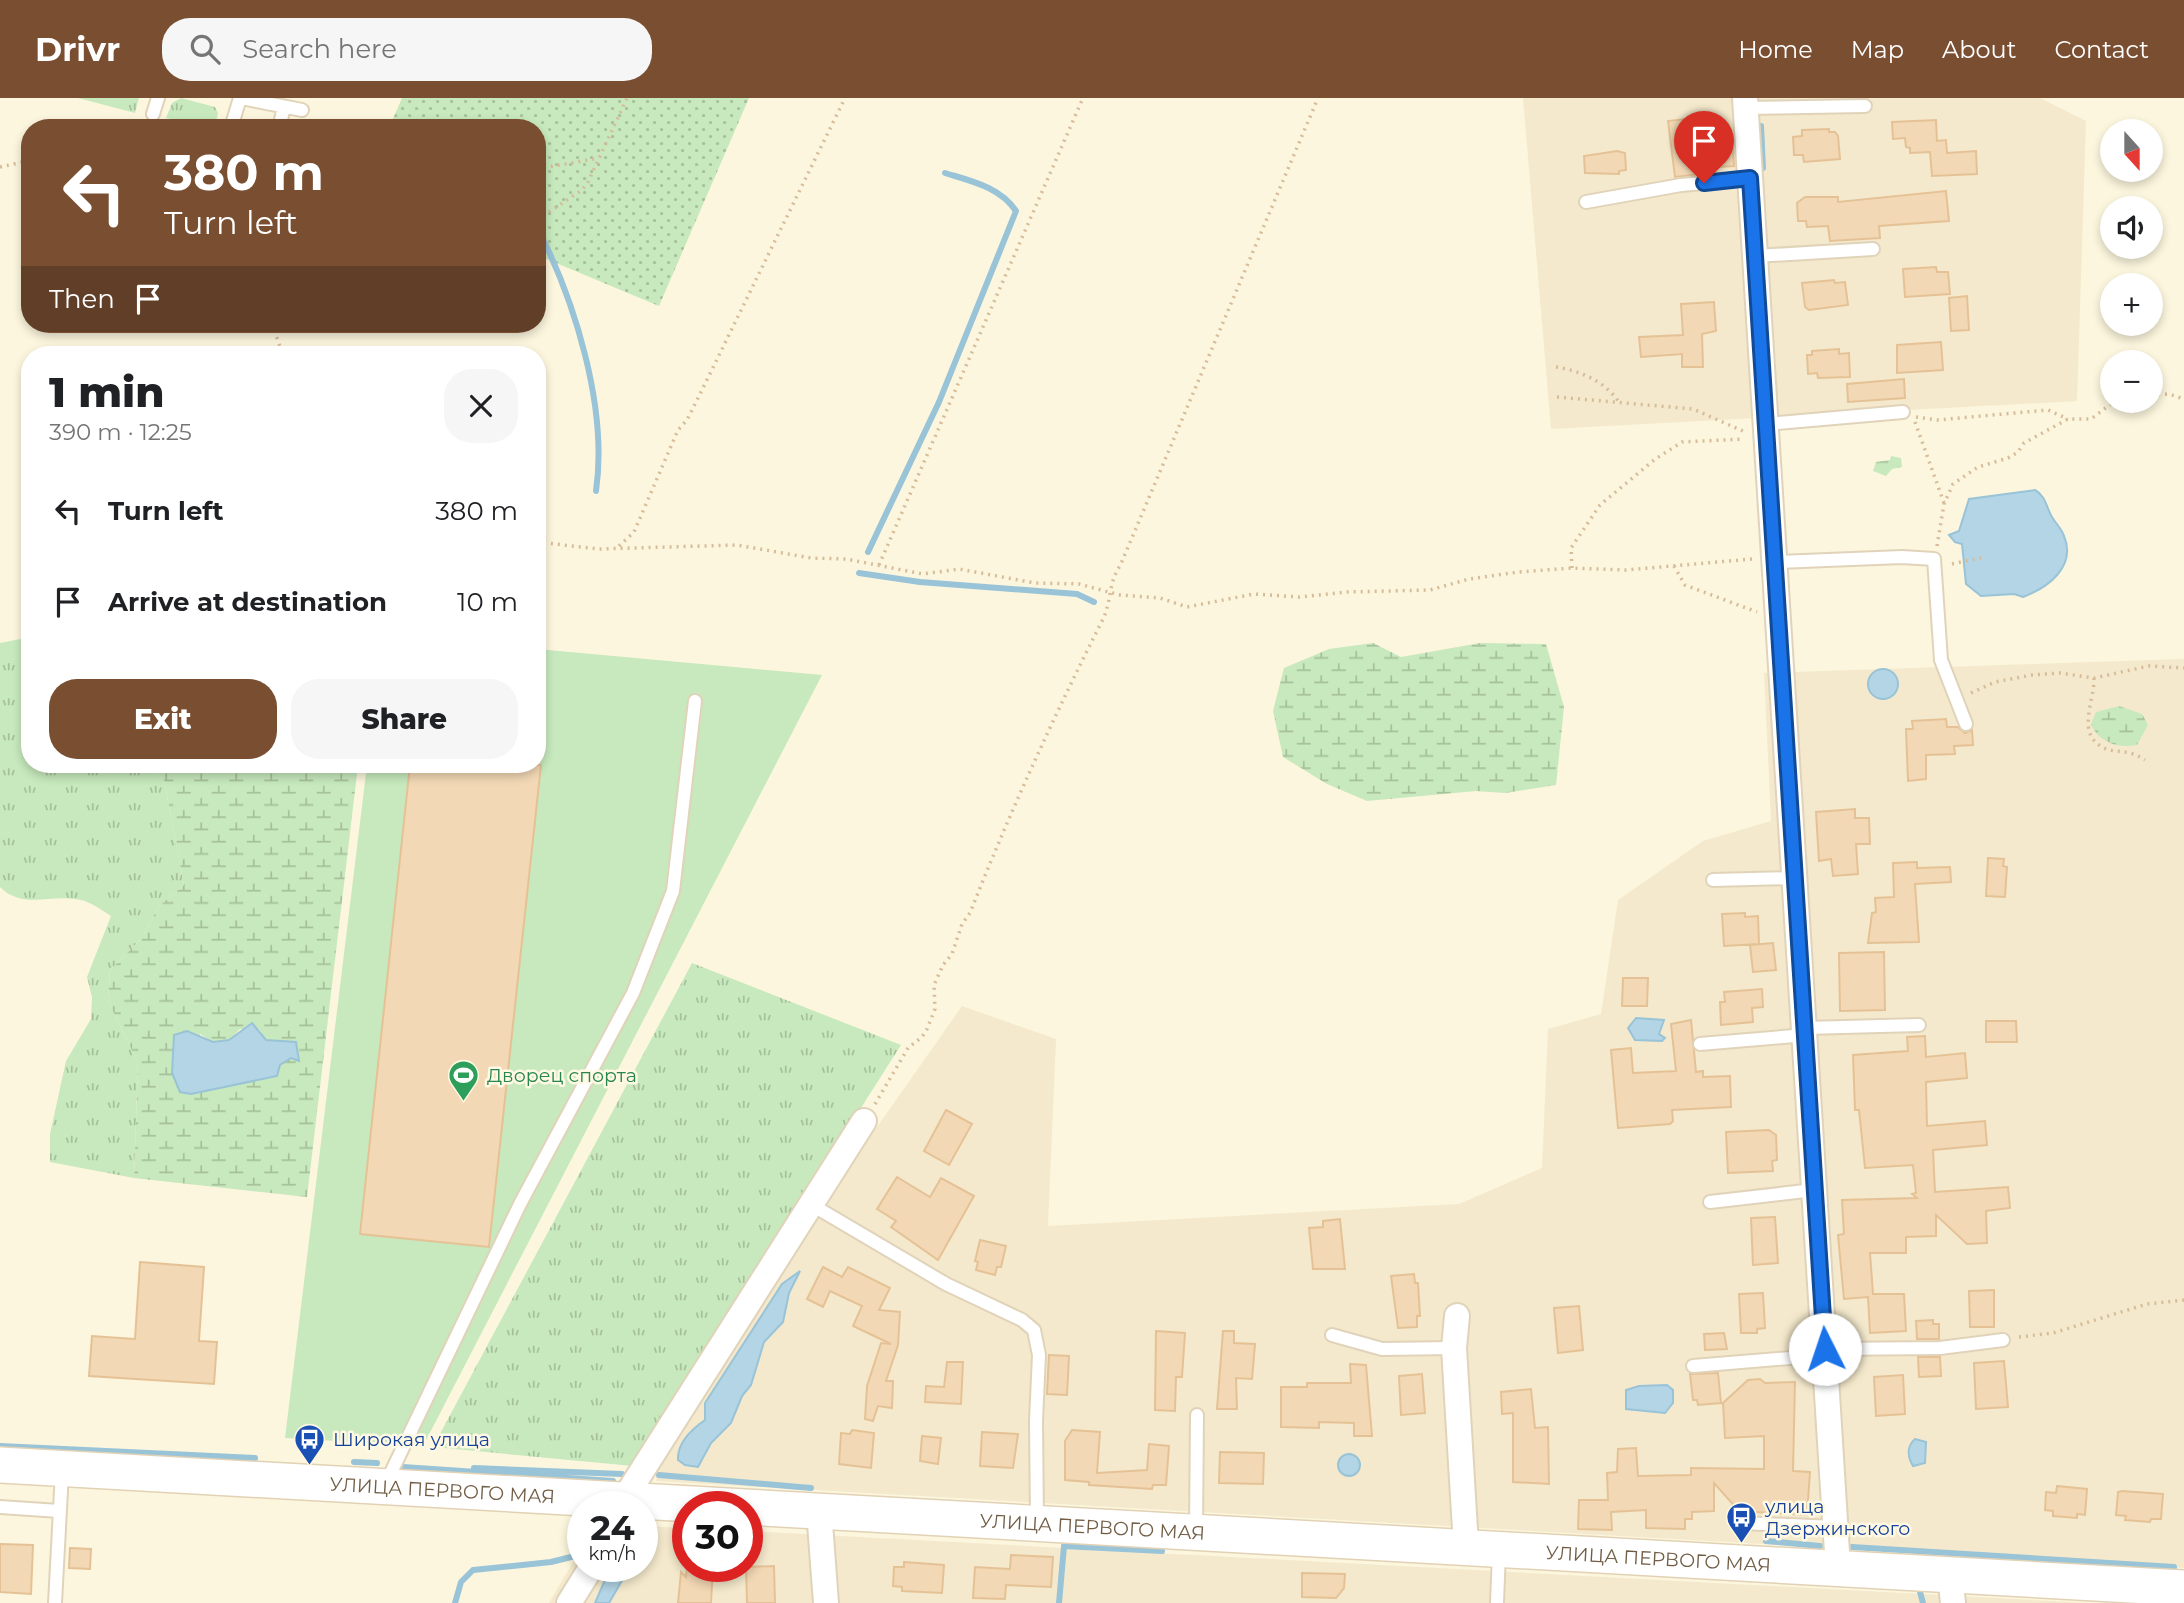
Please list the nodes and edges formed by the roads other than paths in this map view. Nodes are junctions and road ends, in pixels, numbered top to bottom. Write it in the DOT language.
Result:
graph roads {
  1 [pos="158,98"];
  2 [pos="241,98"];
  3 [pos="1745,103"];
  4 [pos="1865,106"];
  5 [pos="284,107"];
  6 [pos="302,110"];
  7 [pos="153,114"];
  8 [pos="234,119"];
  9 [pos="281,119"];
  10 [pos="1750,178"];
  11 [pos="1586,202"];
  12 [pos="1873,249"];
  13 [pos="1755,256"];
  14 [pos="1903,412"];
  15 [pos="1756,433"];
  16 [pos="1775,562"];
  17 [pos="695,701"];
  18 [pos="1966,724"];
  19 [pos="1795,878"];
  20 [pos="1713,880"];
  21 [pos="1919,1025"];
  22 [pos="1805,1032"];
  23 [pos="1700,1044"];
  24 [pos="864,1121"];
  25 [pos="1814,1190"];
  26 [pos="1710,1202"];
  27 [pos="813,1205"];
  28 [pos="1457,1316"];
  29 [pos="1332,1335"];
  30 [pos="2003,1340"];
  31 [pos="1454,1348"];
  32 [pos="1826,1352"];
  33 [pos="1693,1366"];
  34 [pos="1197,1415"];
  35 [pos="0,1465"];
  36 [pos="62,1468"];
  37 [pos="385,1486"];
  38 [pos="629,1491"];
  39 [pos="567,1499"];
  40 [pos="658,1504"];
  41 [pos="0,1507"];
  42 [pos="819,1510"];
  43 [pos="59,1511"];
  44 [pos="1037,1523"];
  45 [pos="1742,1523"];
  46 [pos="1835,1527"];
  47 [pos="1196,1532"];
  48 [pos="1482,1547"];
  49 [pos="1838,1568"];
  50 [pos="582,1582"];
  51 [pos="2184,1588"];
  52 [pos="1951,1589"];
  53 [pos="55,1603"];
  54 [pos="569,1603"];
  55 [pos="826,1603"];
  56 [pos="1497,1603"];
  1 -- 7 [label="lane"];
  2 -- 5 [label="lane"];
  2 -- 8 [label="lane"];
  3 -- 4 [label="lane"];
  3 -- 10 [label="street"];
  5 -- 6 [label="lane"];
  5 -- 9 [label="lane"];
  10 -- 11 [label="lane"];
  10 -- 13 [label="street"];
  12 -- 13 [label="lane"];
  13 -- 15 [label="street"];
  14 -- 15 [label="lane"];
  15 -- 16 [label="street"];
  16 -- 18 [label="lane"];
  16 -- 19 [label="street"];
  17 -- 37 [label="lane"];
  19 -- 20 [label="lane"];
  19 -- 22 [label="street"];
  21 -- 22 [label="lane"];
  22 -- 23 [label="lane"];
  22 -- 25 [label="street"];
  24 -- 27 [label="street"];
  25 -- 26 [label="lane"];
  25 -- 32 [label="street"];
  27 -- 38 [label="street"];
  27 -- 44 [label="lane"];
  28 -- 31 [label="street"];
  29 -- 31 [label="lane"];
  30 -- 32 [label="lane"];
  31 -- 48 [label="street"];
  32 -- 33 [label="lane"];
  32 -- 46 [label="street"];
  34 -- 47 [label="lane"];
  35 -- 36 [label="street, УЛИЦА ПЕРВОГО МАЯ"];
  36 -- 37 [label="street, УЛИЦА ПЕРВОГО МАЯ"];
  36 -- 43 [label="lane"];
  37 -- 39 [label="street, УЛИЦА ПЕРВОГО МАЯ"];
  40 -- 42 [label="street, УЛИЦА ПЕРВОГО МАЯ"];
  41 -- 43 [label="lane"];
  42 -- 44 [label="street, УЛИЦА ПЕРВОГО МАЯ"];
  42 -- 55 [label="street"];
  43 -- 53 [label="lane"];
  44 -- 47 [label="street, УЛИЦА ПЕРВОГО МАЯ"];
  45 -- 46 [label="lane"];
  46 -- 49 [label="street"];
  47 -- 48 [label="street, УЛИЦА ПЕРВОГО МАЯ"];
  48 -- 49 [label="street, УЛИЦА ПЕРВОГО МАЯ"];
  48 -- 56 [label="lane"];
  49 -- 52 [label="street, УЛИЦА ПЕРВОГО МАЯ"];
  50 -- 54 [label="street"];
  51 -- 52 [label="street, УЛИЦА ПЕРВОГО МАЯ"];
}
